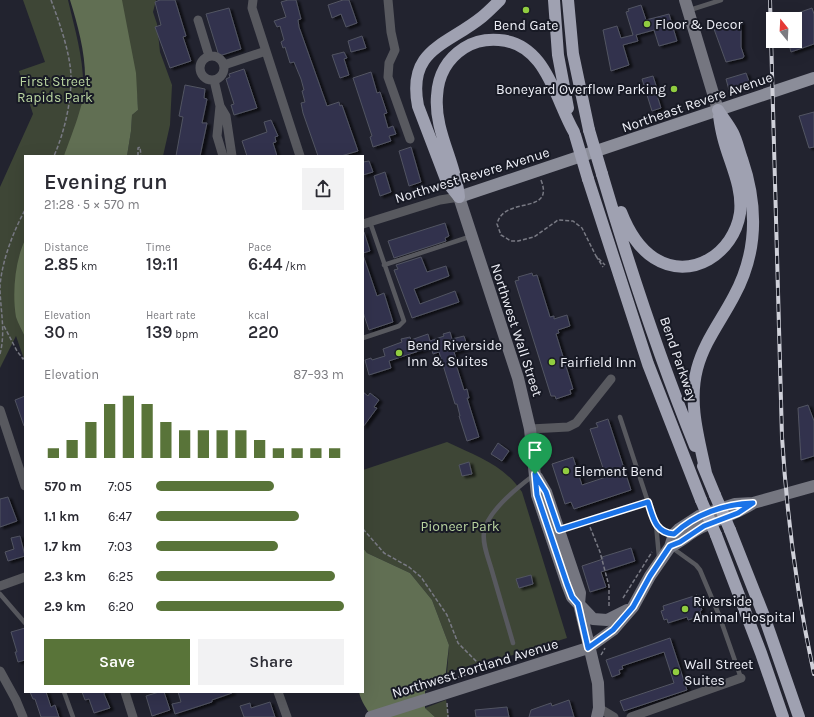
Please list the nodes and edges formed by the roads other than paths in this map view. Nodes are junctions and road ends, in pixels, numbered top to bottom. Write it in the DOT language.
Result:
graph roads {
  1 [pos="388,0"];
  2 [pos="500,0"];
  3 [pos="554,0"];
  4 [pos="568,0"];
  5 [pos="704,0"];
  6 [pos="721,0"];
  7 [pos="250,1"];
  8 [pos="705,5"];
  9 [pos="687,6"];
  10 [pos="198,20"];
  11 [pos="266,51"];
  12 [pos="209,56"];
  13 [pos="224,65"];
  14 [pos="814,78"];
  15 [pos="214,80"];
  16 [pos="220,106"];
  17 [pos="718,110"];
  18 [pos="574,133"];
  19 [pos="410,139"];
  20 [pos="589,154"];
  21 [pos="223,155"];
  22 [pos="232,155"];
  23 [pos="300,155"];
  24 [pos="603,176"];
  25 [pos="459,197"];
  26 [pos="366,223"];
  27 [pos="472,236"];
  28 [pos="384,265"];
  29 [pos="364,338"];
  30 [pos="610,379"];
  31 [pos="0,410"];
  32 [pos="620,417"];
  33 [pos="530,429"];
  34 [pos="706,473"];
  35 [pos="535,474"];
  36 [pos="24,483"];
  37 [pos="814,486"];
  38 [pos="648,502"];
  39 [pos="541,505"];
  40 [pos="713,517"];
  41 [pos="656,524"];
  42 [pos="559,530"];
  43 [pos="674,534"];
  44 [pos="670,546"];
  45 [pos="659,561"];
  46 [pos="24,577"];
  47 [pos="0,586"];
  48 [pos="0,594"];
  49 [pos="578,604"];
  50 [pos="633,607"];
  51 [pos="24,621"];
  52 [pos="513,643"];
  53 [pos="588,648"];
  54 [pos="0,671"];
  55 [pos="741,678"];
  56 [pos="64,693"];
  57 [pos="125,693"];
  58 [pos="278,693"];
  59 [pos="598,712"];
  60 [pos="23,717"];
  61 [pos="73,717"];
  62 [pos="133,717"];
  63 [pos="287,717"];
  64 [pos="371,717"];
  65 [pos="614,717"];
  66 [pos="631,717"];
  67 [pos="783,717"];
  68 [pos="799,717"];
  1 -- 19 [label="street"];
  2 -- 25 [label="highway"];
  3 -- 18 [label="highway"];
  4 -- 24 [label="highway, Bend Parkway, bridge"];
  5 -- 8 [label="lane"];
  6 -- 8 [label="lane"];
  7 -- 11 [label="street"];
  8 -- 9 [label="lane"];
  9 -- 17 [label="main road"];
  10 -- 12 [label="street"];
  11 -- 13 [label="street"];
  11 -- 23 [label="street"];
  12 -- 13 [label="street"];
  12 -- 15 [label="street"];
  13 -- 15 [label="street"];
  14 -- 17 [label="main road, Northeast Revere Avenue"];
  15 -- 16 [label="street"];
  16 -- 21 [label="street"];
  16 -- 22 [label="street"];
  17 -- 20 [label="main road, Northeast Revere Avenue"];
  17 -- 24 [label="highway"];
  17 -- 34 [label="highway"];
  18 -- 25 [label="highway"];
  18 -- 67 [label="highway, bridge"];
  20 -- 25 [label="main road, Northwest Revere Avenue"];
  24 -- 34 [label="highway, Bend Parkway"];
  25 -- 26 [label="street, Northwest Revere Avenue"];
  25 -- 27 [label="main road, Northwest Wall Street"];
  26 -- 28 [label="lane"];
  27 -- 28 [label="lane"];
  27 -- 33 [label="main road, Northwest Wall Street"];
  28 -- 29 [label="lane"];
  30 -- 33 [label="street"];
  31 -- 36 [label="street"];
  32 -- 38 [label="lane"];
  33 -- 35 [label="main road, Northwest Wall Street"];
  34 -- 68 [label="highway, Bend Parkway, bridge"];
  35 -- 39 [label="main road, Northwest Wall Street"];
  35 -- 42 [label="main road, Northwest Wall Street"];
  35 -- 52 [label="lane"];
  37 -- 40 [label="main road"];
  38 -- 41 [label="lane"];
  38 -- 42 [label="lane"];
  39 -- 42 [label="main road"];
  39 -- 49 [label="main road, Northwest Wall Street"];
  40 -- 43 [label="main road"];
  40 -- 44 [label="main road"];
  41 -- 43 [label="lane"];
  41 -- 45 [label="lane"];
  42 -- 49 [label="main road, Northwest Wall Street"];
  43 -- 44 [label="main road"];
  44 -- 45 [label="main road, Northwest Portland Avenue"];
  44 -- 55 [label="lane"];
  45 -- 50 [label="main road, Northwest Portland Avenue"];
  46 -- 47 [label="street"];
  48 -- 51 [label="lane"];
  49 -- 50 [label="main road"];
  49 -- 53 [label="main road, Northwest Wall Street"];
  50 -- 53 [label="main road, Northwest Portland Avenue"];
  53 -- 59 [label="main road, Northwest Wall Street"];
  53 -- 64 [label="main road, Northwest Portland Avenue"];
  54 -- 60 [label="street"];
  55 -- 66 [label="street"];
  56 -- 61 [label="lane"];
  57 -- 62 [label="street"];
  58 -- 63 [label="street"];
  59 -- 65 [label="street"];
}
